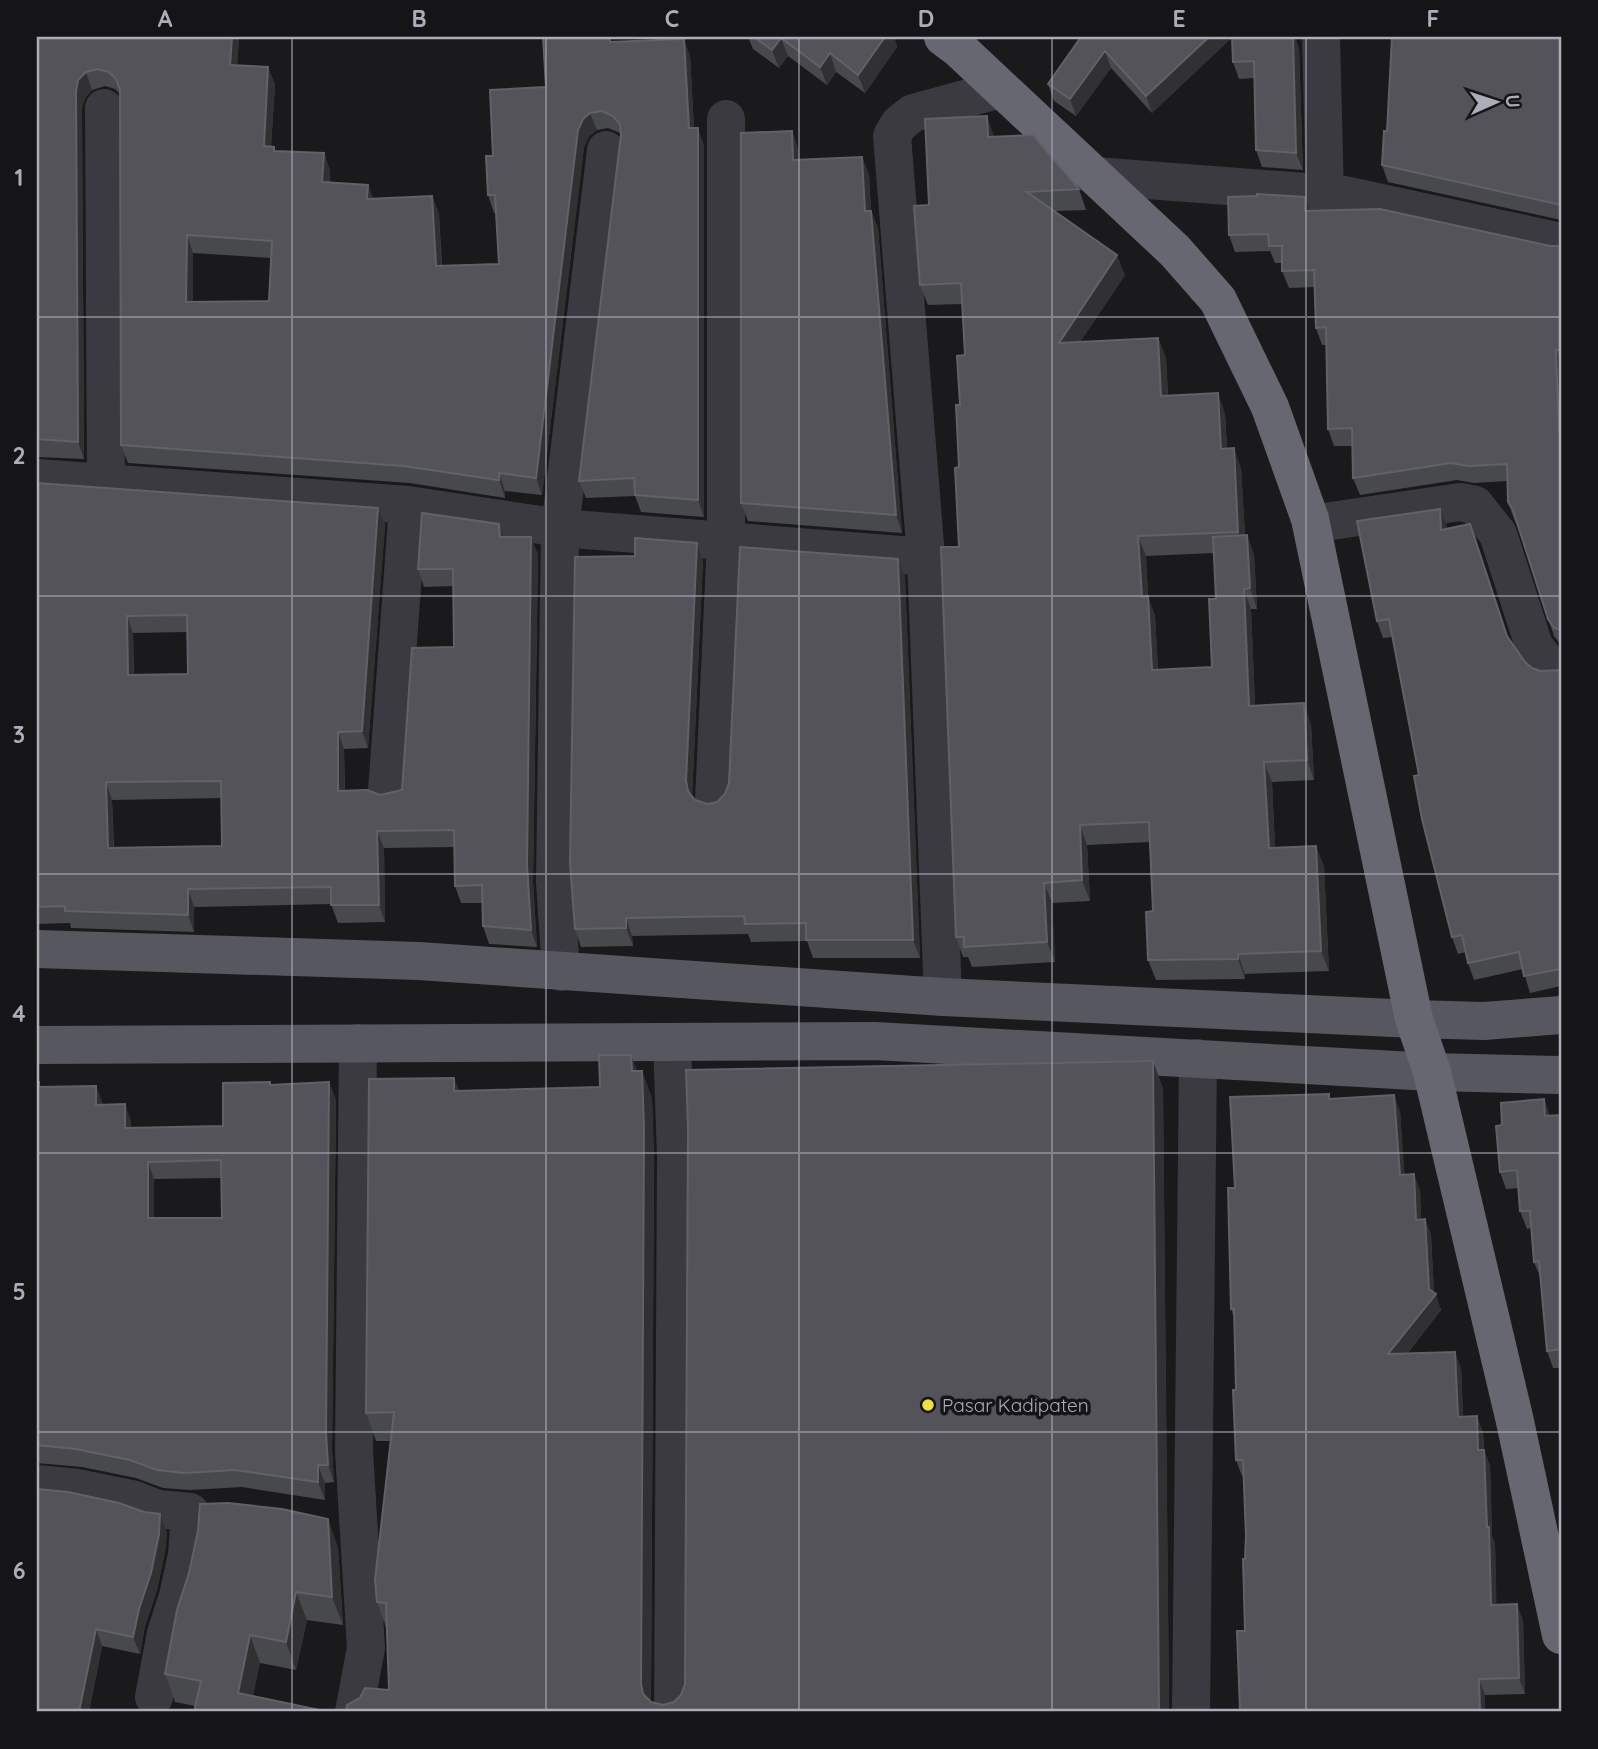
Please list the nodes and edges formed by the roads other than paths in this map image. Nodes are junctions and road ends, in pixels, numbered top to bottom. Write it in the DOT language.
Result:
graph roads {
  1 [pos="943,37"];
  2 [pos="1321,37"];
  3 [pos="1002,89"];
  4 [pos="104,108"];
  5 [pos="726,119"];
  6 [pos="606,150"];
  7 [pos="1095,176"];
  8 [pos="1325,194"];
  9 [pos="1561,242"];
  10 [pos="37,478"];
  11 [pos="106,482"];
  12 [pos="408,505"];
  13 [pos="1311,524"];
  14 [pos="559,528"];
  15 [pos="726,540"];
  16 [pos="926,557"];
  17 [pos="1561,667"];
  18 [pos="387,791"];
  19 [pos="714,800"];
  20 [pos="37,948"];
  21 [pos="561,972"];
  22 [pos="943,997"];
  23 [pos="1561,1016"];
  24 [pos="1414,1019"];
  25 [pos="672,1042"];
  26 [pos="358,1043"];
  27 [pos="37,1045"];
  28 [pos="1198,1058"];
  29 [pos="1432,1072"];
  30 [pos="1561,1075"];
  31 [pos="37,1484"];
  32 [pos="321,1521"];
  33 [pos="359,1529"];
  34 [pos="1561,1635"];
  35 [pos="154,1697"];
  36 [pos="354,1712"];
  37 [pos="673,1712"];
  38 [pos="1191,1712"];
  1 -- 3 [label="highway"];
  2 -- 8 [label="street"];
  3 -- 7 [label="highway"];
  3 -- 16 [label="street"];
  4 -- 11 [label="street"];
  5 -- 15 [label="street"];
  6 -- 14 [label="street"];
  7 -- 8 [label="street"];
  7 -- 13 [label="highway"];
  8 -- 9 [label="street"];
  10 -- 11 [label="street"];
  11 -- 12 [label="street"];
  12 -- 14 [label="street"];
  12 -- 18 [label="street"];
  13 -- 17 [label="street"];
  13 -- 24 [label="highway"];
  14 -- 15 [label="street"];
  14 -- 21 [label="street"];
  15 -- 16 [label="street"];
  15 -- 19 [label="street"];
  16 -- 22 [label="street"];
  20 -- 21 [label="main road"];
  21 -- 22 [label="main road"];
  22 -- 24 [label="main road"];
  23 -- 24 [label="main road"];
  24 -- 29 [label="highway"];
  25 -- 26 [label="main road"];
  25 -- 28 [label="main road"];
  25 -- 37 [label="street"];
  26 -- 27 [label="main road"];
  26 -- 33 [label="street"];
  28 -- 29 [label="main road"];
  28 -- 38 [label="street"];
  29 -- 30 [label="main road"];
  29 -- 34 [label="highway"];
  31 -- 35 [label="street"];
  32 -- 33 [label="street"];
  33 -- 36 [label="street"];
}
